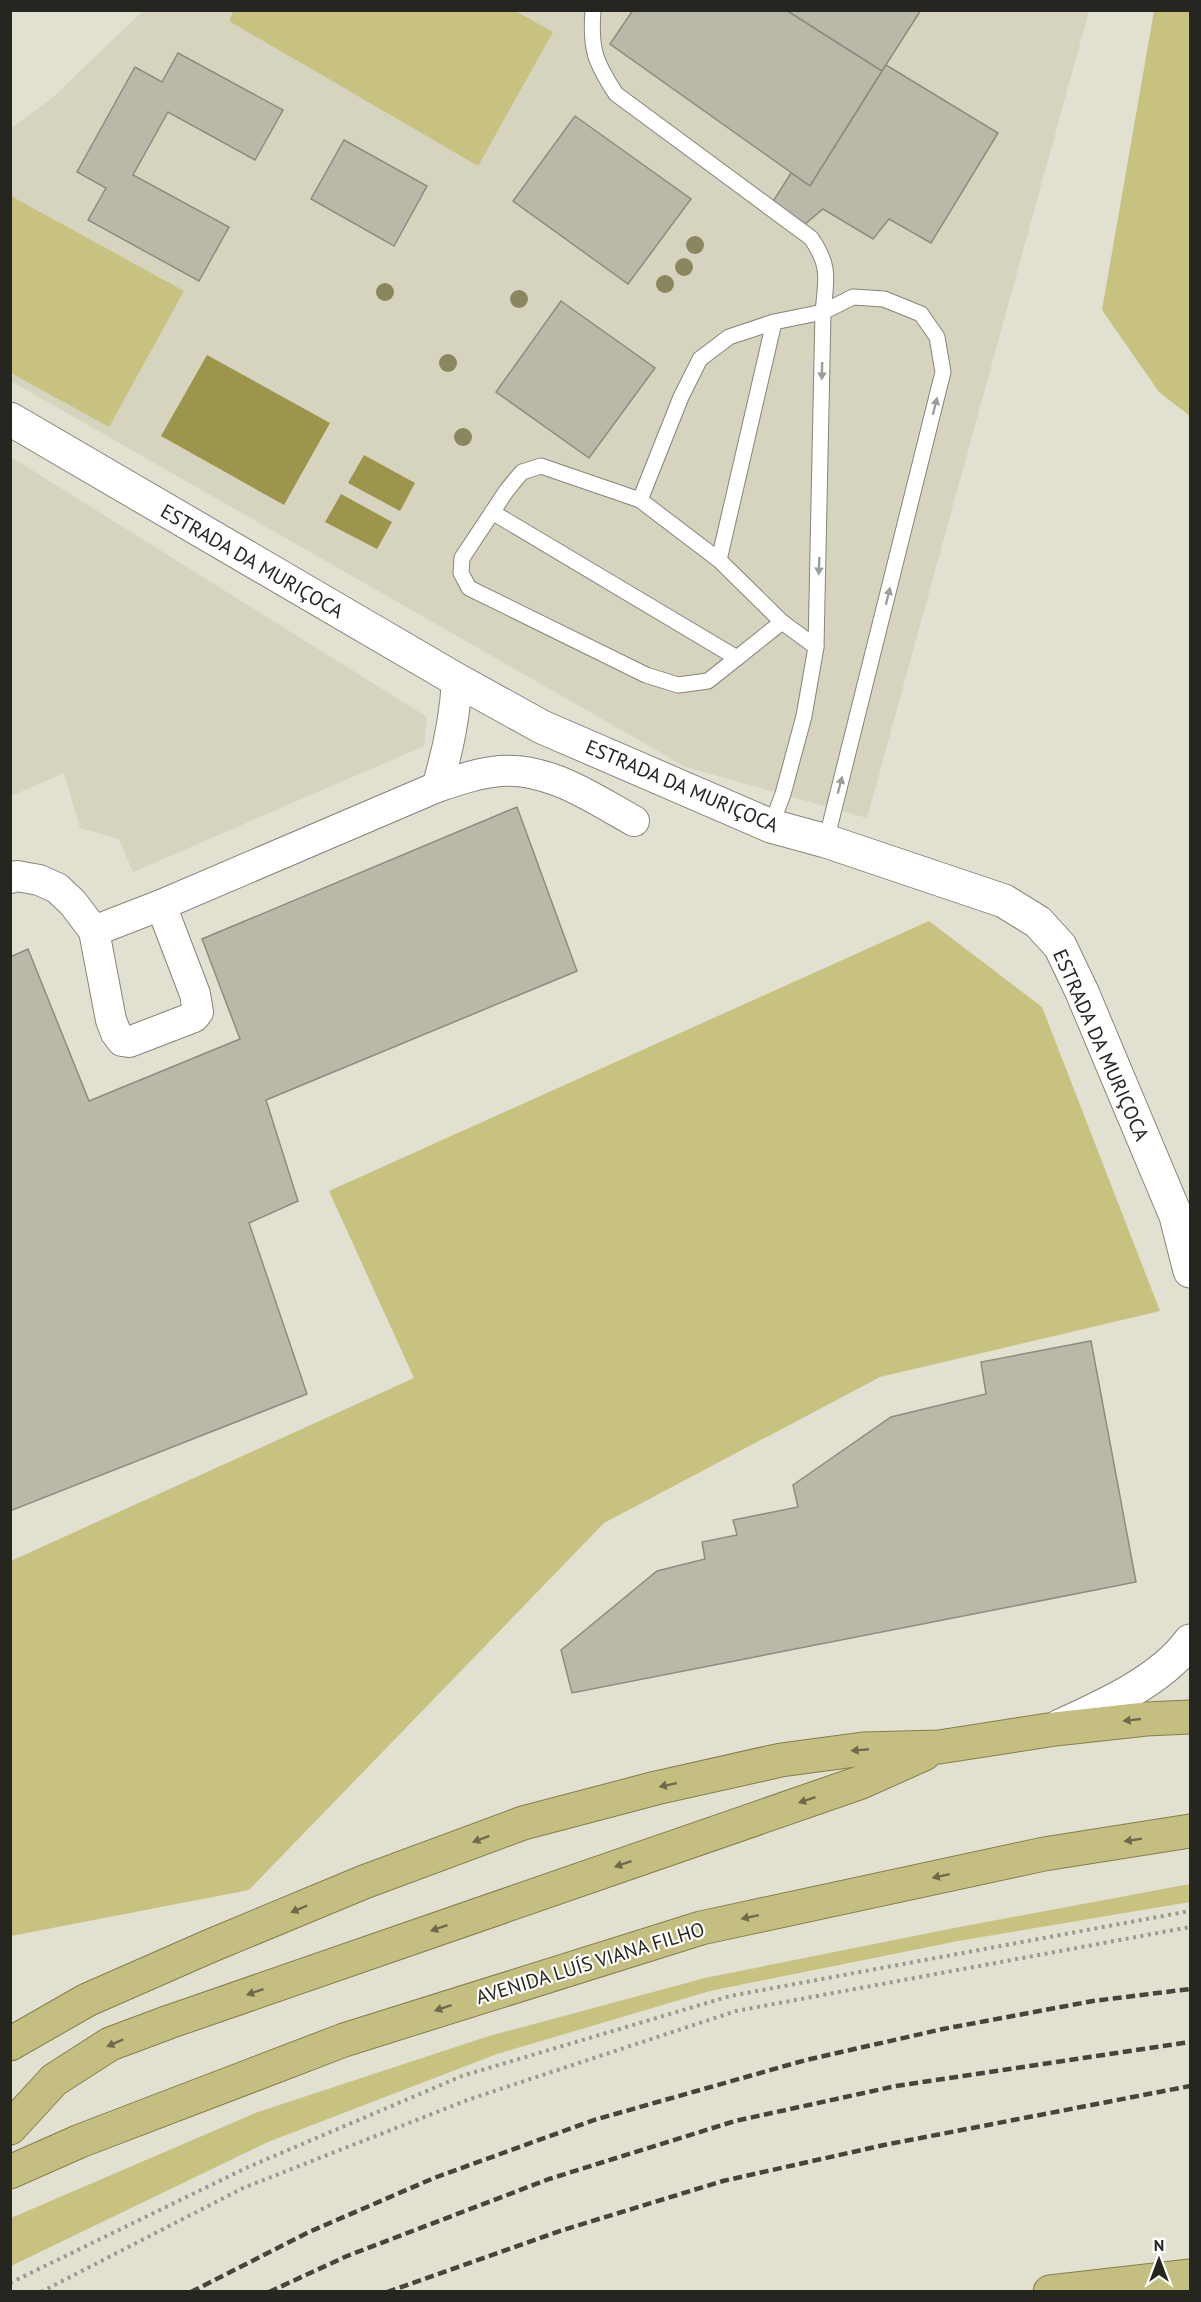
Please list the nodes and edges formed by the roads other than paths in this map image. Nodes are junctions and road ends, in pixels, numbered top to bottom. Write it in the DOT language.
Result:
graph roads {
  1 [pos="593,10"];
  2 [pos="823,312"];
  3 [pos="774,322"];
  4 [pos="10,419"];
  5 [pos="640,500"];
  6 [pos="492,512"];
  7 [pos="719,560"];
  8 [pos="782,622"];
  9 [pos="816,647"];
  10 [pos="737,658"];
  11 [pos="457,680"];
  12 [pos="436,786"];
  13 [pos="634,821"];
  14 [pos="771,826"];
  15 [pos="826,841"];
  16 [pos="10,878"];
  17 [pos="161,905"];
  18 [pos="94,931"];
  19 [pos="1183,1214"];
  20 [pos="1191,1271"];
  21 [pos="1191,1641"];
  22 [pos="1191,1717"];
  23 [pos="1055,1729"];
  24 [pos="939,1747"];
  25 [pos="1191,1831"];
  26 [pos="10,2044"];
  27 [pos="10,2128"];
  28 [pos="10,2172"];
  29 [pos="1191,2276"];
  30 [pos="1050,2292"];
  1 -- 2 [label="lane"];
  2 -- 3 [label="lane"];
  2 -- 9 [label="lane, one-way"];
  15 -- 2 [label="lane, one-way"];
  3 -- 5 [label="lane"];
  3 -- 7 [label="lane"];
  4 -- 11 [label="street, ESTRADA DA MURIÇOCA"];
  5 -- 6 [label="lane"];
  5 -- 7 [label="lane"];
  6 -- 10 [label="lane"];
  6 -- 10 [label="lane"];
  7 -- 8 [label="lane"];
  8 -- 9 [label="lane"];
  8 -- 10 [label="lane"];
  9 -- 14 [label="lane"];
  11 -- 12 [label="street"];
  11 -- 14 [label="street, ESTRADA DA MURIÇOCA"];
  12 -- 13 [label="street"];
  12 -- 17 [label="street"];
  14 -- 15 [label="street, ESTRADA DA MURIÇOCA"];
  15 -- 19 [label="street, ESTRADA DA MURIÇOCA"];
  16 -- 18 [label="street"];
  17 -- 18 [label="street"];
  17 -- 18 [label="street"];
  19 -- 20 [label="street, ESTRADA DA MURIÇOCA"];
  21 -- 23 [label="street"];
  22 -- 23 [label="highway, one-way"];
  23 -- 24 [label="highway"];
  24 -- 26 [label="highway, one-way"];
  24 -- 27 [label="highway, one-way"];
  25 -- 28 [label="highway, AVENIDA LUÍS VIANA FILHO, one-way"];
  29 -- 30 [label="highway"];
}
